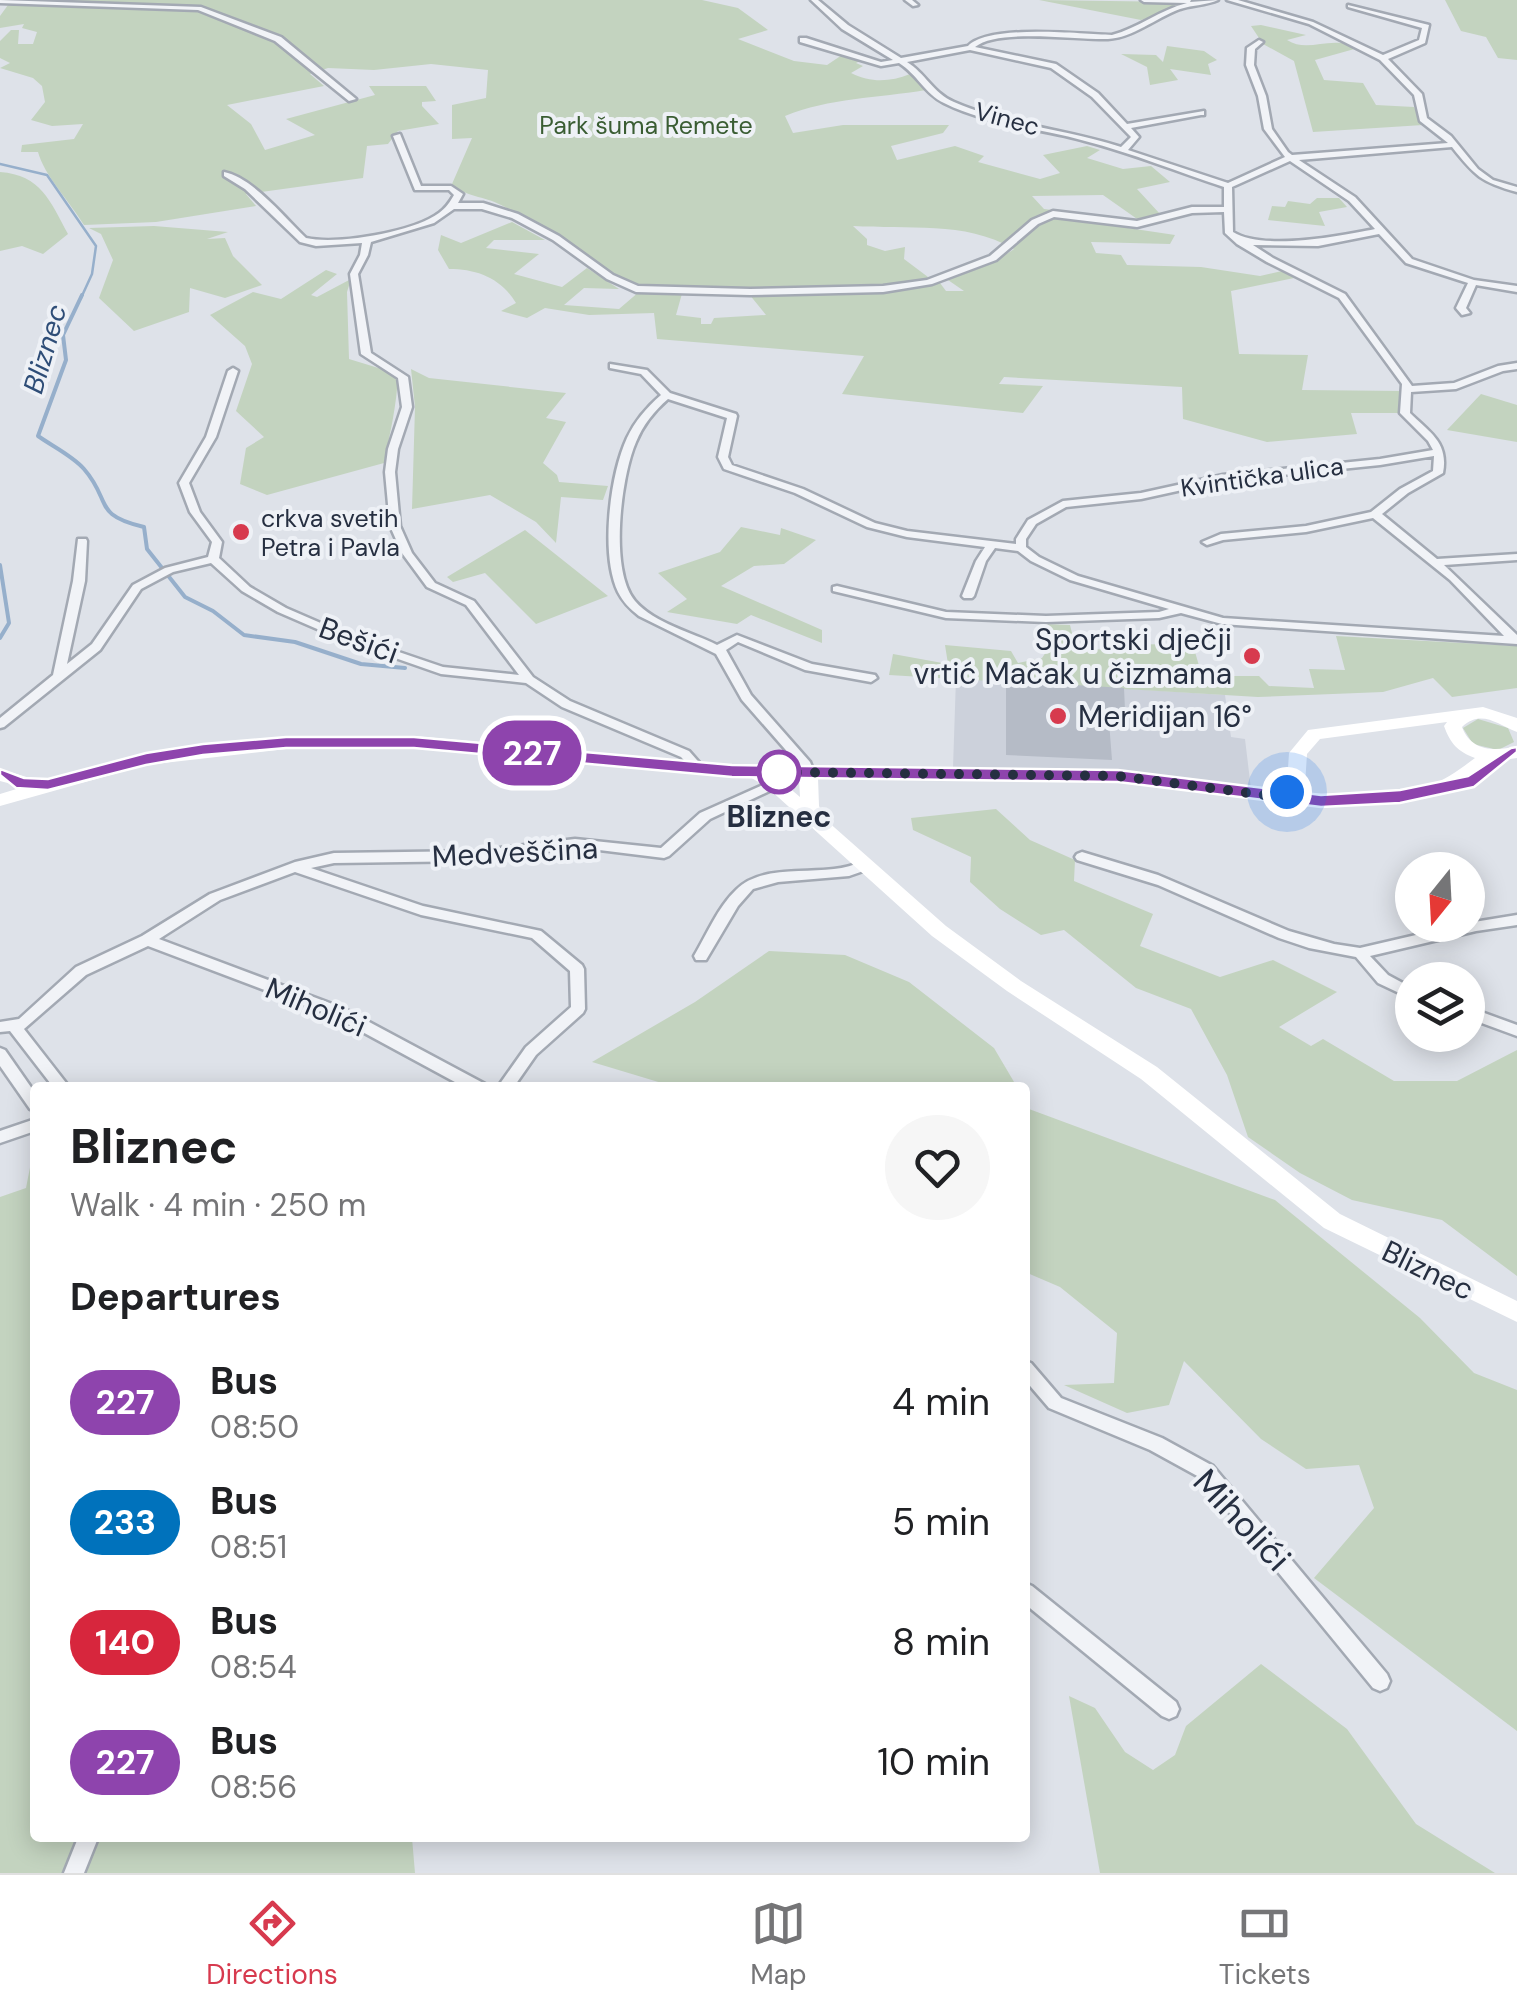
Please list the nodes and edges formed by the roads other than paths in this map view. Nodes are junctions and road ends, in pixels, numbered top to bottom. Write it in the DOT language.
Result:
graph roads {
  1 [pos="22,0"];
  2 [pos="814,0"];
  3 [pos="1144,0"];
  4 [pos="1153,0"];
  5 [pos="1215,0"];
  6 [pos="1230,0"];
  7 [pos="0,1"];
  8 [pos="1163,1"];
  9 [pos="1204,2"];
  10 [pos="1350,6"];
  11 [pos="804,40"];
  12 [pos="1259,42"];
  13 [pos="970,48"];
  14 [pos="1383,58"];
  15 [pos="900,61"];
  16 [pos="352,98"];
  17 [pos="1201,113"];
  18 [pos="1129,126"];
  19 [pos="397,136"];
  20 [pos="1453,145"];
  21 [pos="1123,150"];
  22 [pos="1290,158"];
  23 [pos="227,174"];
  24 [pos="1228,186"];
  25 [pos="1517,190"];
  26 [pos="452,206"];
  27 [pos="1228,209"];
  28 [pos="1380,231"];
  29 [pos="367,240"];
  30 [pos="1240,242"];
  31 [pos="1473,282"];
  32 [pos="1517,289"];
  33 [pos="1465,313"];
  34 [pos="613,366"];
  35 [pos="1517,366"];
  36 [pos="234,371"];
  37 [pos="1408,389"];
  38 [pos="667,395"];
  39 [pos="1437,452"];
  40 [pos="1375,514"];
  41 [pos="82,541"];
  42 [pos="1206,542"];
  43 [pos="992,546"];
  44 [pos="1021,548"];
  45 [pos="1517,556"];
  46 [pos="213,560"];
  47 [pos="1434,562"];
  48 [pos="837,589"];
  49 [pos="968,596"];
  50 [pos="1178,610"];
  51 [pos="1516,639"];
  52 [pos="718,650"];
  53 [pos="60,676"];
  54 [pos="871,678"];
  55 [pos="529,680"];
  56 [pos="1466,714"];
  57 [pos="1508,716"];
  58 [pos="0,724"];
  59 [pos="1517,726"];
  60 [pos="1508,755"];
  61 [pos="698,768"];
  62 [pos="752,771"];
  63 [pos="808,772"];
  64 [pos="1299,780"];
  65 [pos="774,784"];
  66 [pos="1,787"];
  67 [pos="1264,795"];
  68 [pos="1321,801"];
  69 [pos="819,825"];
  70 [pos="1082,857"];
  71 [pos="864,866"];
  72 [pos="295,867"];
  73 [pos="1517,920"];
  74 [pos="147,940"];
  75 [pos="1360,953"];
  76 [pos="700,956"];
  77 [pos="1395,985"];
  78 [pos="1485,1019"];
  79 [pos="4,1030"];
  80 [pos="1517,1031"];
  81 [pos="0,1054"];
  82 [pos="57,1082"];
  83 [pos="469,1082"];
  84 [pos="508,1082"];
  85 [pos="30,1097"];
  86 [pos="30,1127"];
  87 [pos="0,1137"];
  88 [pos="1517,1312"];
  89 [pos="1030,1374"];
  90 [pos="1030,1596"];
  91 [pos="1380,1681"];
  92 [pos="1169,1709"];
  93 [pos="86,1842"];
  94 [pos="74,1873"];
  1 -- 7 [label="street"];
  1 -- 16 [label="street"];
  2 -- 15 [label="street, Vinec"];
  3 -- 4 [label="street"];
  4 -- 8 [label="street"];
  5 -- 9 [label="street"];
  6 -- 14 [label="street"];
  8 -- 9 [label="street"];
  9 -- 13 [label="street"];
  10 -- 14 [label="street"];
  11 -- 15 [label="street"];
  12 -- 22 [label="street"];
  13 -- 15 [label="street"];
  13 -- 18 [label="street"];
  14 -- 20 [label="street"];
  15 -- 21 [label="street, Vinec"];
  17 -- 18 [label="street"];
  18 -- 21 [label="street"];
  19 -- 26 [label="street"];
  20 -- 22 [label="street"];
  20 -- 25 [label="street"];
  21 -- 24 [label="street, Vinec"];
  22 -- 24 [label="street"];
  22 -- 28 [label="street"];
  23 -- 29 [label="street"];
  24 -- 27 [label="street"];
  26 -- 27 [label="street"];
  26 -- 29 [label="street"];
  27 -- 30 [label="street"];
  28 -- 30 [label="street"];
  28 -- 31 [label="street"];
  29 -- 55 [label="street"];
  30 -- 37 [label="street"];
  31 -- 32 [label="street"];
  31 -- 33 [label="street"];
  34 -- 38 [label="street"];
  35 -- 37 [label="street"];
  36 -- 46 [label="street"];
  37 -- 39 [label="street"];
  38 -- 43 [label="street"];
  38 -- 52 [label="street"];
  39 -- 40 [label="street"];
  39 -- 44 [label="street, Kvintička ulica"];
  40 -- 42 [label="street"];
  40 -- 47 [label="street"];
  41 -- 53 [label="street"];
  43 -- 44 [label="street"];
  43 -- 49 [label="street"];
  44 -- 50 [label="street"];
  45 -- 47 [label="street"];
  46 -- 53 [label="street"];
  46 -- 55 [label="street, Bešići"];
  47 -- 51 [label="street"];
  48 -- 50 [label="street"];
  50 -- 51 [label="street"];
  52 -- 54 [label="street"];
  52 -- 63 [label="street"];
  53 -- 58 [label="street"];
  55 -- 61 [label="street, Bešići"];
  56 -- 57 [label="main road"];
  56 -- 60 [label="main road"];
  56 -- 64 [label="main road"];
  57 -- 59 [label="main road"];
  60 -- 68 [label="main road"];
  61 -- 62 [label="main road"];
  61 -- 66 [label="main road"];
  62 -- 63 [label="main road"];
  62 -- 65 [label="main road, Bliznec"];
  63 -- 67 [label="main road"];
  63 -- 69 [label="main road"];
  64 -- 67 [label="main road"];
  64 -- 68 [label="main road"];
  65 -- 69 [label="main road, Bliznec"];
  65 -- 72 [label="street, Medveščina"];
  67 -- 68 [label="main road"];
  69 -- 71 [label="main road, Bliznec"];
  70 -- 75 [label="street"];
  71 -- 76 [label="street"];
  71 -- 88 [label="main road, Bliznec"];
  72 -- 74 [label="street, Medveščina"];
  72 -- 84 [label="street, Medveščina"];
  73 -- 75 [label="street"];
  74 -- 79 [label="street, Medveščina"];
  74 -- 83 [label="street, Miholići"];
  75 -- 77 [label="street"];
  78 -- 80 [label="street"];
  79 -- 82 [label="street, Medveščina"];
  81 -- 85 [label="street"];
  86 -- 87 [label="street"];
  89 -- 91 [label="street, Miholići"];
  90 -- 92 [label="street"];
  93 -- 94 [label="street"];
}
